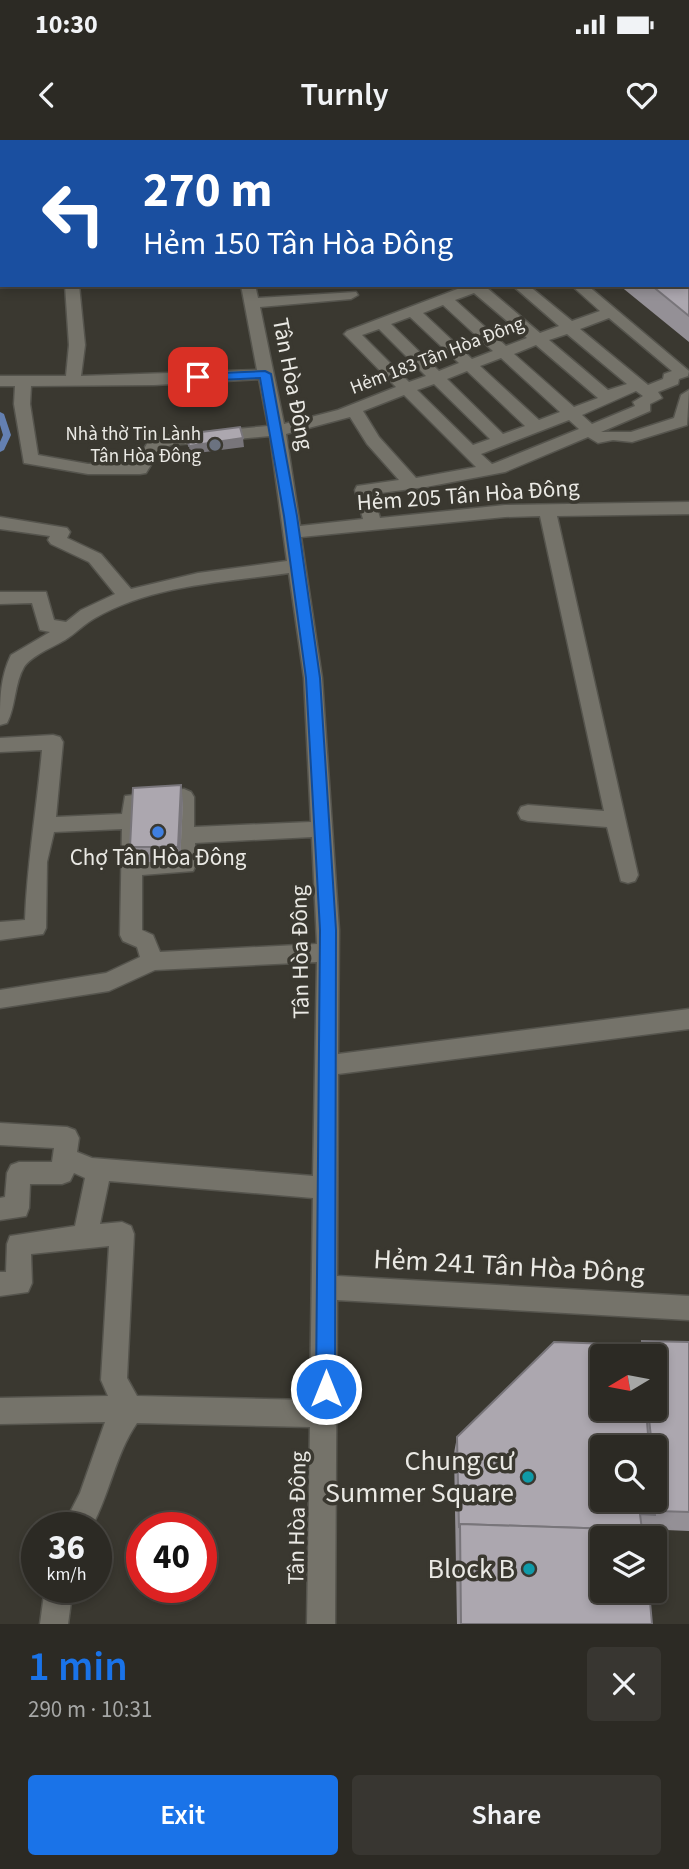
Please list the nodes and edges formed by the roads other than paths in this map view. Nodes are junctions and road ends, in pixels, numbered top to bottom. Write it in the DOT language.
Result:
graph roads {
  1 [pos="72,287"];
  2 [pos="476,287"];
  3 [pos="480,287"];
  4 [pos="521,287"];
  5 [pos="580,287"];
  6 [pos="249,294"];
  7 [pos="351,295"];
  8 [pos="445,299"];
  9 [pos="412,311"];
  10 [pos="611,313"];
  11 [pos="381,323"];
  12 [pos="570,328"];
  13 [pos="539,339"];
  14 [pos="503,353"];
  15 [pos="470,365"];
  16 [pos="265,374"];
  17 [pos="436,378"];
  18 [pos="684,379"];
  19 [pos="23,380"];
  20 [pos="0,381"];
  21 [pos="73,381"];
  22 [pos="642,388"];
  23 [pos="406,389"];
  24 [pos="689,395"];
  25 [pos="606,396"];
  26 [pos="354,410"];
  27 [pos="570,414"];
  28 [pos="536,427"];
  29 [pos="277,430"];
  30 [pos="588,430"];
  31 [pos="500,440"];
  32 [pos="471,452"];
  33 [pos="488,470"];
  34 [pos="412,484"];
  35 [pos="689,509"];
  36 [pos="547,510"];
  37 [pos="0,523"];
  38 [pos="373,524"];
  39 [pos="293,532"];
  40 [pos="298,566"];
  41 [pos="127,596"];
  42 [pos="0,598"];
  43 [pos="69,629"];
  44 [pos="0,718"];
  45 [pos="0,745"];
  46 [pos="528,813"];
  47 [pos="616,820"];
  48 [pos="132,821"];
  49 [pos="45,825"];
  50 [pos="322,829"];
  51 [pos="184,836"];
  52 [pos="132,867"];
  53 [pos="628,875"];
  54 [pos="0,931"];
  55 [pos="328,952"];
  56 [pos="153,961"];
  57 [pos="0,999"];
  58 [pos="689,1020"];
  59 [pos="327,1066"];
  60 [pos="0,1134"];
  61 [pos="64,1158"];
  62 [pos="99,1170"];
  63 [pos="326,1188"];
  64 [pos="0,1209"];
  65 [pos="85,1236"];
  66 [pos="0,1284"];
  67 [pos="326,1287"];
  68 [pos="689,1308"];
  69 [pos="121,1409"];
  70 [pos="0,1411"];
  71 [pos="325,1414"];
  72 [pos="85,1512"];
  73 [pos="57,1603"];
  74 [pos="54,1624"];
  75 [pos="321,1624"];
  1 -- 21 [label="street"];
  2 -- 8 [label="street"];
  3 -- 13 [label="street"];
  4 -- 12 [label="street"];
  5 -- 10 [label="street"];
  6 -- 7 [label="street"];
  6 -- 16 [label="street, Tân Hòa Đông"];
  8 -- 9 [label="street"];
  8 -- 14 [label="street"];
  9 -- 11 [label="street"];
  9 -- 15 [label="street"];
  10 -- 12 [label="street, Hẻm 183 Tân Hòa Đông"];
  10 -- 18 [label="street"];
  11 -- 17 [label="street"];
  11 -- 23 [label="street"];
  12 -- 13 [label="street, Hẻm 183 Tân Hòa Đông"];
  12 -- 22 [label="street"];
  13 -- 14 [label="street, Hẻm 183 Tân Hòa Đông"];
  13 -- 25 [label="street"];
  14 -- 15 [label="street, Hẻm 183 Tân Hòa Đông"];
  14 -- 27 [label="street"];
  15 -- 17 [label="street, Hẻm 183 Tân Hòa Đông"];
  15 -- 28 [label="street"];
  16 -- 21 [label="street"];
  16 -- 29 [label="street, Tân Hòa Đông"];
  17 -- 23 [label="street, Hẻm 183 Tân Hòa Đông"];
  17 -- 31 [label="street"];
  18 -- 22 [label="street"];
  19 -- 20 [label="street"];
  19 -- 21 [label="street"];
  19 -- 29 [label="street, Hẻm 183 Tân Hòa Đông"];
  22 -- 25 [label="street"];
  22 -- 30 [label="street"];
  23 -- 26 [label="street, Hẻm 183 Tân Hòa Đông"];
  23 -- 32 [label="street"];
  24 -- 30 [label="street"];
  25 -- 27 [label="street"];
  26 -- 29 [label="street, Hẻm 183 Tân Hòa Đông"];
  26 -- 34 [label="street"];
  27 -- 28 [label="street"];
  27 -- 30 [label="street"];
  28 -- 31 [label="street"];
  29 -- 39 [label="street, Tân Hòa Đông"];
  30 -- 33 [label="street"];
  31 -- 32 [label="street"];
  32 -- 33 [label="street"];
  33 -- 34 [label="street"];
  34 -- 38 [label="street"];
  35 -- 36 [label="street, Hẻm 205 Tân Hòa Đông"];
  36 -- 38 [label="street, Hẻm 205 Tân Hòa Đông"];
  36 -- 47 [label="street"];
  37 -- 41 [label="street"];
  38 -- 39 [label="street, Hẻm 205 Tân Hòa Đông"];
  39 -- 40 [label="street, Tân Hòa Đông"];
  40 -- 41 [label="street"];
  40 -- 50 [label="street, Tân Hòa Đông"];
  41 -- 43 [label="street"];
  42 -- 43 [label="street"];
  43 -- 44 [label="street"];
  45 -- 49 [label="street"];
  46 -- 47 [label="street"];
  47 -- 53 [label="street"];
  48 -- 49 [label="street"];
  48 -- 51 [label="street"];
  48 -- 52 [label="street"];
  49 -- 54 [label="street"];
  50 -- 51 [label="street"];
  50 -- 55 [label="street, Tân Hòa Đông"];
  51 -- 52 [label="street"];
  52 -- 56 [label="street"];
  55 -- 56 [label="street"];
  55 -- 59 [label="street, Tân Hòa Đông"];
  56 -- 57 [label="street"];
  58 -- 59 [label="street"];
  59 -- 63 [label="street, Tân Hòa Đông"];
  60 -- 61 [label="street"];
  61 -- 62 [label="street"];
  61 -- 64 [label="street"];
  62 -- 63 [label="street"];
  62 -- 65 [label="street"];
  63 -- 67 [label="street, Tân Hòa Đông"];
  65 -- 66 [label="street"];
  65 -- 69 [label="street"];
  67 -- 68 [label="street, Hẻm 241 Tân Hòa Đông"];
  67 -- 71 [label="street, Tân Hòa Đông"];
  69 -- 70 [label="street"];
  69 -- 71 [label="street"];
  69 -- 72 [label="street"];
  71 -- 75 [label="street, Tân Hòa Đông"];
  73 -- 74 [label="street"];
}
